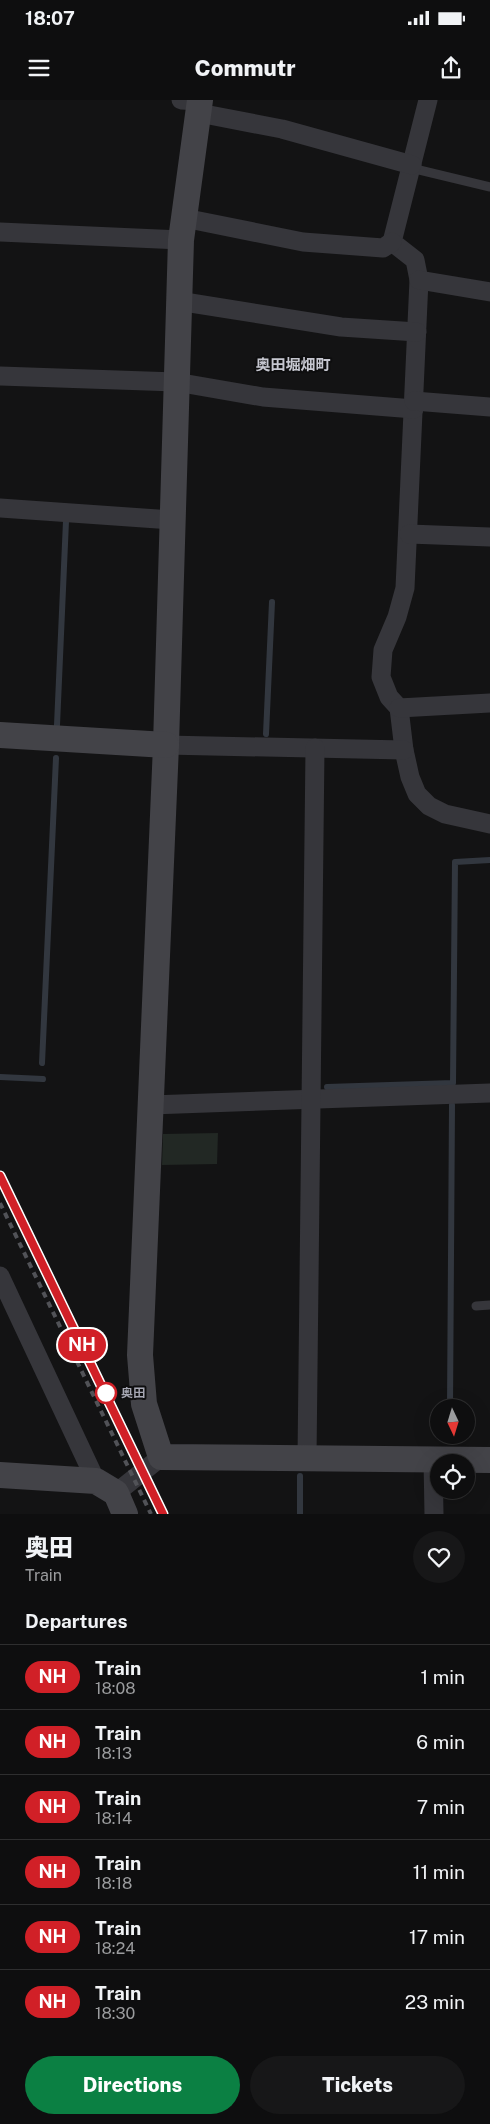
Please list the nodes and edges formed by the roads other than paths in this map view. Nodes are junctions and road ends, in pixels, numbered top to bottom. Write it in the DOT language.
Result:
graph roads {
  1 [pos="428,100"];
  2 [pos="195,104"];
  3 [pos="411,167"];
  4 [pos="490,186"];
  5 [pos="182,229"];
  6 [pos="0,232"];
  7 [pos="392,242"];
  8 [pos="420,280"];
  9 [pos="490,292"];
  10 [pos="178,301"];
  11 [pos="417,332"];
  12 [pos="0,376"];
  13 [pos="176,382"];
  14 [pos="414,405"];
  15 [pos="490,407"];
  16 [pos="0,508"];
  17 [pos="172,520"];
  18 [pos="409,534"];
  19 [pos="490,537"];
  20 [pos="490,704"];
  21 [pos="399,708"];
  22 [pos="0,735"];
  23 [pos="166,745"];
  24 [pos="315,748"];
  25 [pos="404,750"];
  26 [pos="490,824"];
  27 [pos="490,1093"];
  28 [pos="312,1101"];
  29 [pos="151,1105"];
  30 [pos="0,1276"];
  31 [pos="490,1305"];
  32 [pos="476,1306"];
  33 [pos="160,1457"];
  34 [pos="307,1458"];
  35 [pos="430,1459"];
  36 [pos="475,1460"];
  37 [pos="490,1460"];
  38 [pos="0,1475"];
  39 [pos="112,1496"];
  40 [pos="434,1499"];
  41 [pos="434,1514"];
  1 -- 3 [label="street"];
  2 -- 3 [label="street"];
  2 -- 5 [label="street"];
  3 -- 4 [label="lane"];
  3 -- 7 [label="street"];
  5 -- 6 [label="street"];
  5 -- 7 [label="street"];
  5 -- 10 [label="street"];
  7 -- 8 [label="street"];
  8 -- 9 [label="street"];
  8 -- 11 [label="street"];
  10 -- 11 [label="street"];
  10 -- 13 [label="street"];
  11 -- 14 [label="street"];
  12 -- 13 [label="street"];
  13 -- 14 [label="street"];
  13 -- 17 [label="street"];
  14 -- 15 [label="street"];
  14 -- 18 [label="street"];
  16 -- 17 [label="street"];
  17 -- 23 [label="street"];
  18 -- 19 [label="street"];
  18 -- 21 [label="street"];
  20 -- 21 [label="street"];
  21 -- 25 [label="street"];
  22 -- 23 [label="street"];
  23 -- 24 [label="street"];
  23 -- 29 [label="street"];
  24 -- 25 [label="street"];
  24 -- 28 [label="street"];
  25 -- 26 [label="street"];
  27 -- 28 [label="street"];
  28 -- 29 [label="street"];
  28 -- 34 [label="street"];
  29 -- 33 [label="street"];
  30 -- 39 [label="street"];
  31 -- 32 [label="lane"];
  33 -- 34 [label="street"];
  33 -- 39 [label="street"];
  34 -- 35 [label="street"];
  36 -- 37 [label="street"];
  38 -- 39 [label="street"];
  40 -- 41 [label="street"];
}
